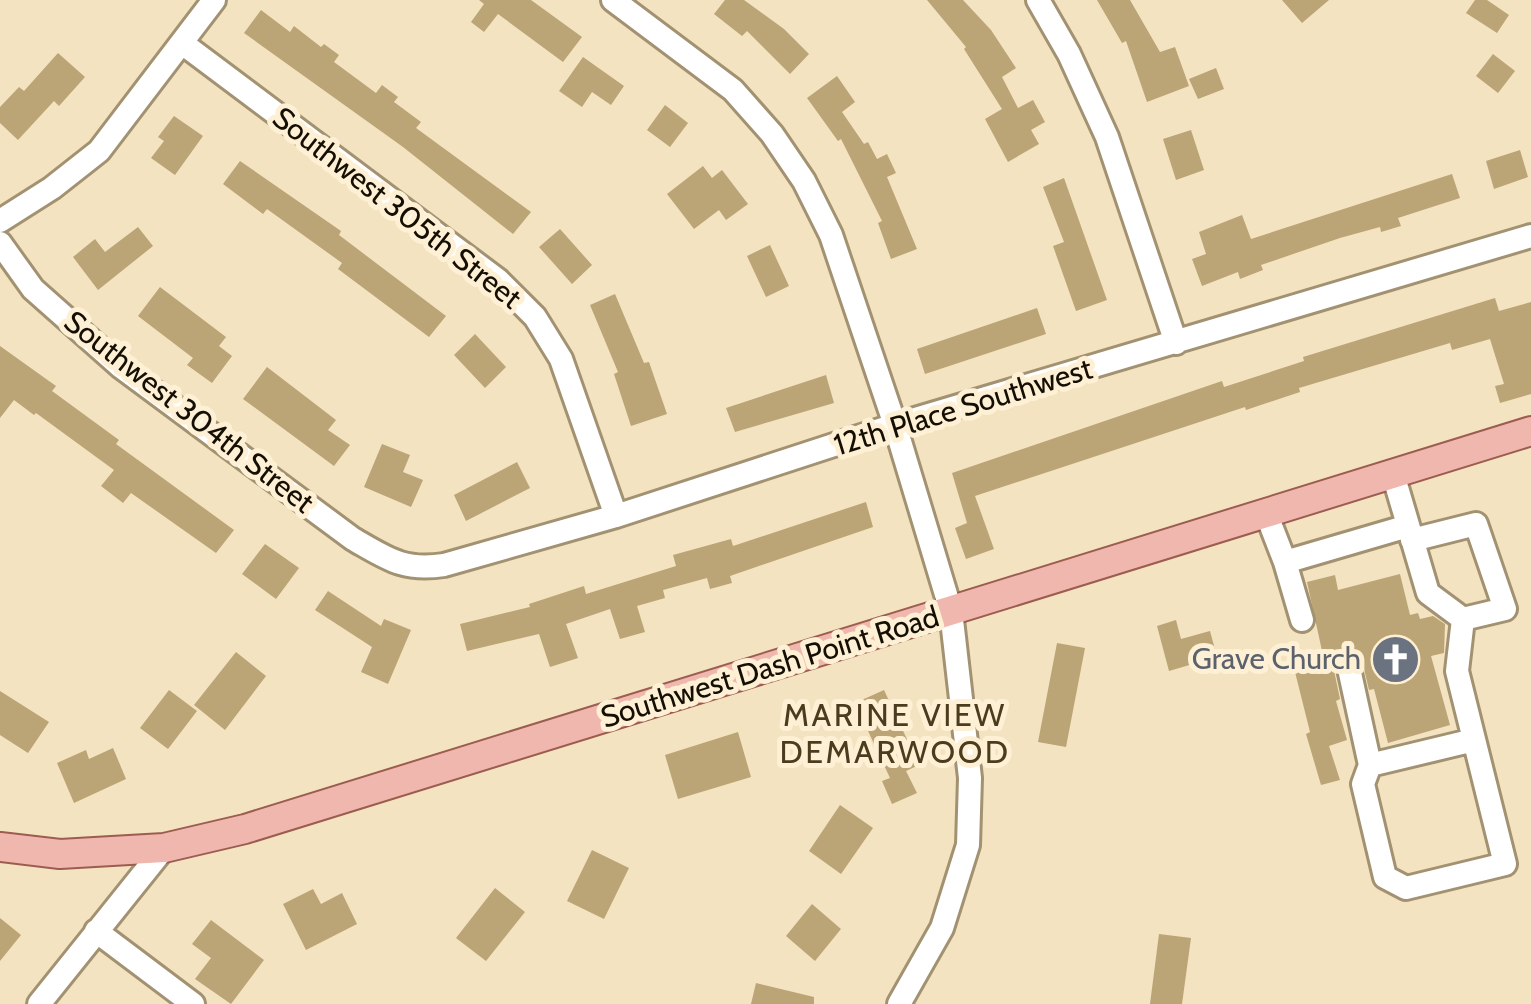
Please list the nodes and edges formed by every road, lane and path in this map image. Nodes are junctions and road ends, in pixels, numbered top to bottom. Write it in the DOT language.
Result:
graph roads {
  1 [pos="214,0"];
  2 [pos="613,0"];
  3 [pos="1038,0"];
  4 [pos="182,43"];
  5 [pos="0,221"];
  6 [pos="1531,236"];
  7 [pos="0,243"];
  8 [pos="1176,344"];
  9 [pos="895,425"];
  10 [pos="1531,431"];
  11 [pos="1393,474"];
  12 [pos="1266,513"];
  13 [pos="616,516"];
  14 [pos="1410,533"];
  15 [pos="1285,562"];
  16 [pos="394,563"];
  17 [pos="951,611"];
  18 [pos="1302,620"];
  19 [pos="1462,620"];
  20 [pos="1348,664"];
  21 [pos="1474,740"];
  22 [pos="1370,764"];
  23 [pos="0,847"];
  24 [pos="164,848"];
  25 [pos="96,931"];
  26 [pos="39,1004"];
  27 [pos="193,1004"];
  28 [pos="899,1004"];
  1 -- 4 [label="street"];
  2 -- 9 [label="street"];
  3 -- 8 [label="street"];
  4 -- 5 [label="street"];
  4 -- 13 [label="street, Southwest 305th Street"];
  6 -- 8 [label="street, 12th Place Southwest"];
  7 -- 16 [label="street, Southwest 304th Street"];
  8 -- 9 [label="street, 12th Place Southwest"];
  9 -- 13 [label="street, 12th Place Southwest"];
  9 -- 17 [label="street"];
  10 -- 11 [label="main road, Southwest Dash Point Road"];
  11 -- 12 [label="main road, Southwest Dash Point Road"];
  11 -- 14 [label="street"];
  12 -- 15 [label="street"];
  12 -- 17 [label="main road, Southwest Dash Point Road"];
  13 -- 16 [label="street, 12th Place Southwest"];
  14 -- 15 [label="street"];
  14 -- 19 [label="street"];
  14 -- 19 [label="street"];
  15 -- 18 [label="street"];
  17 -- 24 [label="main road, Southwest Dash Point Road"];
  17 -- 28 [label="street"];
  19 -- 21 [label="street"];
  20 -- 22 [label="street"];
  21 -- 22 [label="street"];
  21 -- 22 [label="street"];
  23 -- 24 [label="main road, Southwest Dash Point Road"];
  24 -- 25 [label="street"];
  25 -- 26 [label="street"];
  25 -- 27 [label="street"];
}
